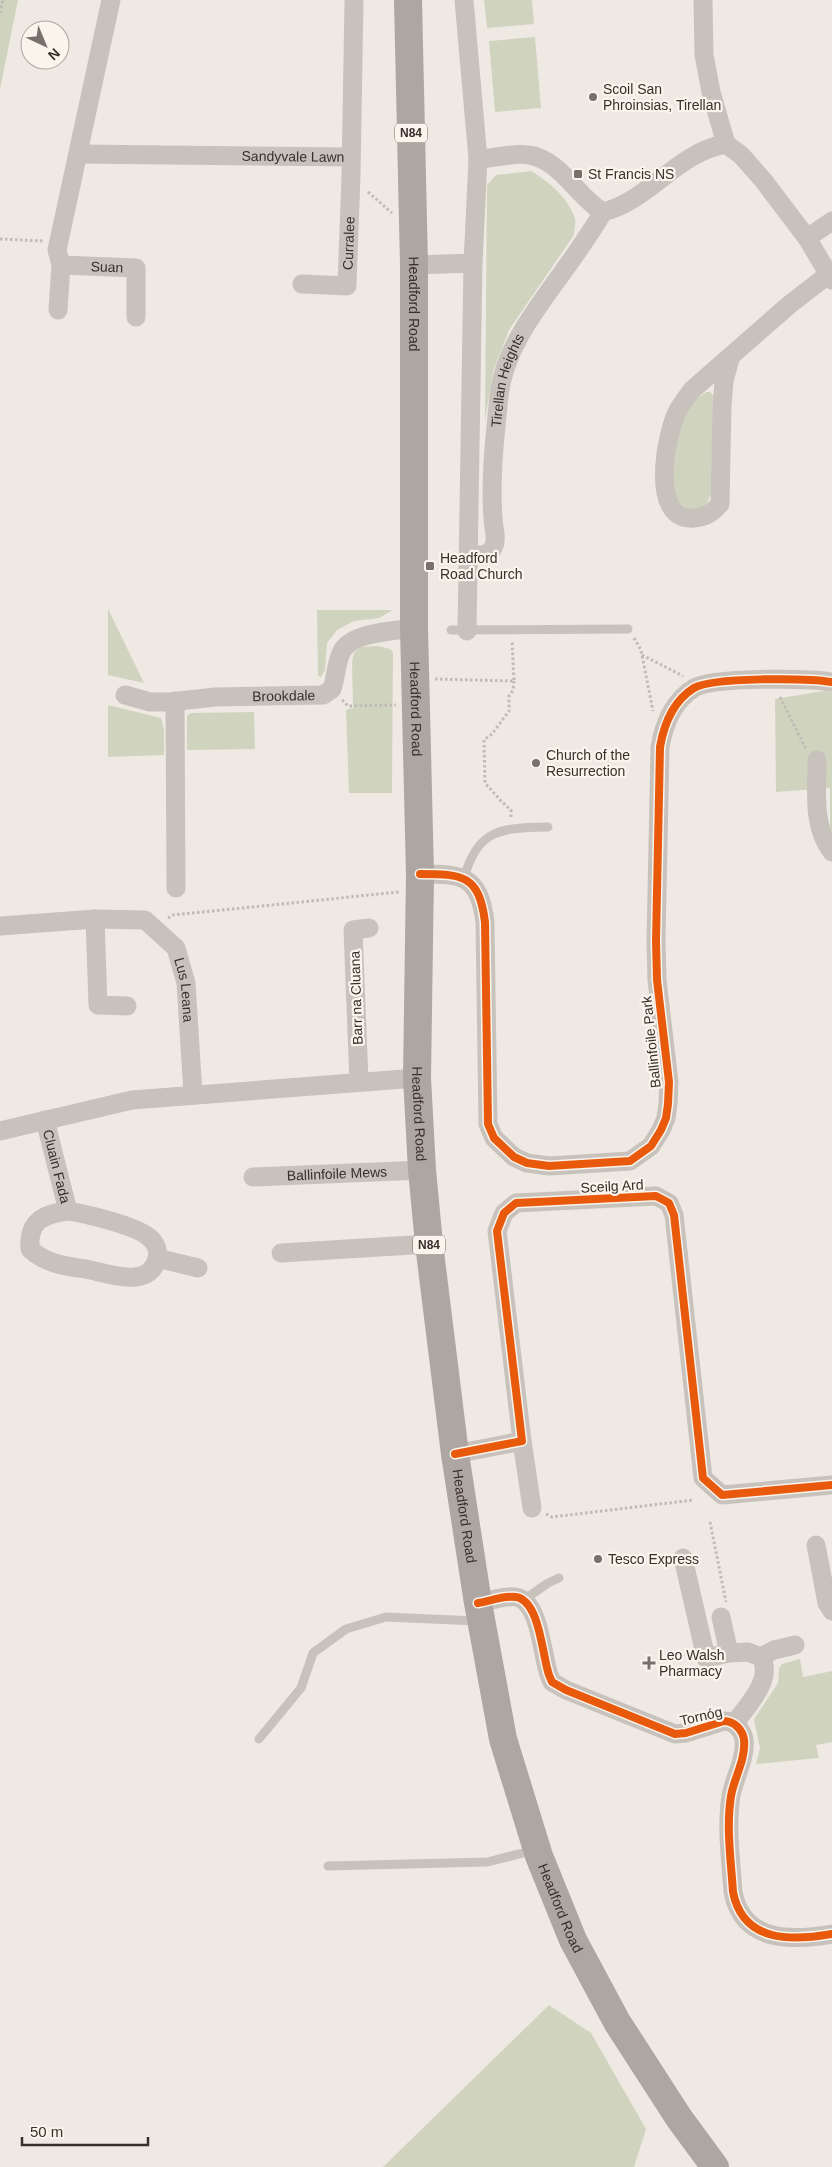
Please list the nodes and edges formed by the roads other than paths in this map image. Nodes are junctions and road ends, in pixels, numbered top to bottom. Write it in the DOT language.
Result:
graph roads {
  1 [pos="111,0"];
  2 [pos="354,0"];
  3 [pos="408,0"];
  4 [pos="464,0"];
  5 [pos="703,0"];
  6 [pos="726,144"];
  7 [pos="78,154"];
  8 [pos="478,160"];
  9 [pos="351,167"];
  10 [pos="603,212"];
  11 [pos="832,221"];
  12 [pos="807,238"];
  13 [pos="473,262"];
  14 [pos="61,265"];
  15 [pos="414,265"];
  16 [pos="830,277"];
  17 [pos="302,284"];
  18 [pos="58,310"];
  19 [pos="136,317"];
  20 [pos="730,358"];
  21 [pos="469,554"];
  22 [pos="414,628"];
  23 [pos="628,629"];
  24 [pos="459,630"];
  25 [pos="832,682"];
  26 [pos="125,695"];
  27 [pos="176,701"];
  28 [pos="816,760"];
  29 [pos="548,827"];
  30 [pos="832,852"];
  31 [pos="464,878"];
  32 [pos="420,883"];
  33 [pos="176,888"];
  34 [pos="95,920"];
  35 [pos="0,926"];
  36 [pos="370,928"];
  37 [pos="127,1006"];
  38 [pos="417,1078"];
  39 [pos="359,1082"];
  40 [pos="193,1094"];
  41 [pos="45,1120"];
  42 [pos="0,1131"];
  43 [pos="422,1170"];
  44 [pos="253,1178"];
  45 [pos="68,1211"];
  46 [pos="428,1244"];
  47 [pos="281,1253"];
  48 [pos="157,1258"];
  49 [pos="198,1268"];
  50 [pos="522,1441"];
  51 [pos="455,1454"];
  52 [pos="832,1485"];
  53 [pos="532,1508"];
  54 [pos="816,1545"];
  55 [pos="684,1558"];
  56 [pos="827,1574"];
  57 [pos="559,1578"];
  58 [pos="525,1600"];
  59 [pos="832,1611"];
  60 [pos="480,1612"];
  61 [pos="721,1617"];
  62 [pos="795,1646"];
  63 [pos="729,1653"];
  64 [pos="762,1657"];
  65 [pos="734,1724"];
  66 [pos="259,1739"];
  67 [pos="538,1849"];
  68 [pos="328,1866"];
  69 [pos="832,1934"];
  70 [pos="715,2167"];
  1 -- 7 [label="street"];
  2 -- 9 [label="street, Sandyvale Lawn"];
  3 -- 15 [label="main road, Headford Road / N84"];
  4 -- 8 [label="street, Tirellan Heights"];
  5 -- 6 [label="street"];
  6 -- 10 [label="street"];
  6 -- 12 [label="street"];
  7 -- 9 [label="street, Sandyvale Lawn"];
  7 -- 14 [label="street"];
  8 -- 10 [label="street"];
  8 -- 13 [label="street, Tirellan Heights"];
  9 -- 17 [label="street, Curralee"];
  10 -- 21 [label="street, Tirellan Heights"];
  11 -- 12 [label="street"];
  12 -- 16 [label="street"];
  13 -- 15 [label="street"];
  13 -- 21 [label="street, Tirellan Heights"];
  14 -- 18 [label="street"];
  14 -- 19 [label="street, Suan"];
  15 -- 22 [label="main road, Headford Road / N84"];
  16 -- 20 [label="street"];
  20 -- 20 [label="street"];
  21 -- 24 [label="street, Tirellan Heights"];
  22 -- 27 [label="street, Brookdale"];
  22 -- 32 [label="main road, Headford Road / N84"];
  23 -- 24 [label="lane"];
  25 -- 31 [label="street, Ballinfoile Park"];
  26 -- 27 [label="street, Brookdale"];
  27 -- 33 [label="street"];
  28 -- 30 [label="street"];
  29 -- 31 [label="lane"];
  31 -- 32 [label="street"];
  32 -- 38 [label="main road, Headford Road / N84"];
  34 -- 35 [label="street"];
  34 -- 37 [label="street"];
  34 -- 40 [label="street, Lus Leana"];
  36 -- 39 [label="street, Barr na Cluana"];
  38 -- 39 [label="street"];
  38 -- 43 [label="main road, Headford Road / N84"];
  39 -- 40 [label="street"];
  40 -- 41 [label="street, Cluain Fada"];
  41 -- 42 [label="street, Cluain Fada"];
  41 -- 45 [label="street, Cluain Fada"];
  43 -- 44 [label="street, Ballinfoile Mews"];
  43 -- 46 [label="main road, Headford Road / N84"];
  45 -- 48 [label="street, Cluain Fada"];
  45 -- 48 [label="street, Cluain Fada"];
  46 -- 47 [label="street"];
  46 -- 51 [label="main road, Headford Road / N84"];
  48 -- 49 [label="street"];
  50 -- 51 [label="street"];
  50 -- 52 [label="street, Sceilg Ard"];
  50 -- 53 [label="street, Sceilg Ard"];
  51 -- 60 [label="main road, Headford Road / N84"];
  54 -- 56 [label="street"];
  55 -- 63 [label="street"];
  56 -- 59 [label="street"];
  57 -- 58 [label="lane"];
  58 -- 60 [label="street"];
  58 -- 65 [label="street, Tornóg"];
  60 -- 66 [label="lane"];
  60 -- 67 [label="main road, Headford Road / N84"];
  61 -- 63 [label="street"];
  62 -- 64 [label="street"];
  63 -- 64 [label="street"];
  64 -- 65 [label="street, Tornóg"];
  65 -- 69 [label="street, Tornóg"];
  67 -- 68 [label="lane"];
  67 -- 70 [label="main road, Headford Road / N84"];
}
